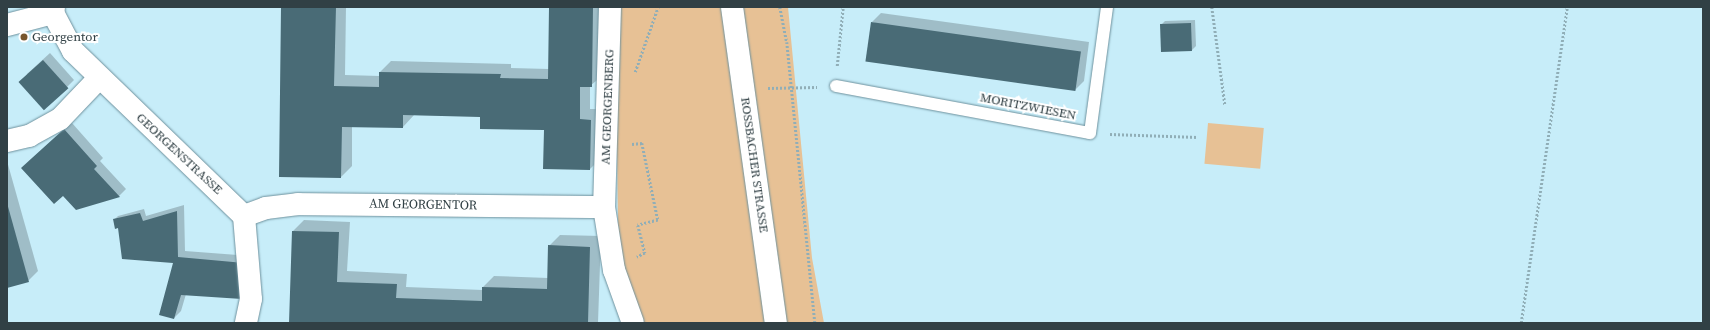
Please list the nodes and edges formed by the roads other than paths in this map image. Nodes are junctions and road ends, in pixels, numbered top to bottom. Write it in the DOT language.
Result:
graph roads {
  1 [pos="610,7"];
  2 [pos="732,7"];
  3 [pos="1107,7"];
  4 [pos="53,10"];
  5 [pos="7,25"];
  6 [pos="99,78"];
  7 [pos="836,86"];
  8 [pos="7,141"];
  9 [pos="604,207"];
  10 [pos="244,216"];
  11 [pos="628,317"];
  12 [pos="246,323"];
  13 [pos="776,323"];
  1 -- 9 [label="street, AM GEORGENBERG"];
  2 -- 13 [label="street, ROSSBACHER STRASSE"];
  3 -- 7 [label="lane, MORITZWIESEN"];
  4 -- 5 [label="street"];
  4 -- 6 [label="street, GEORGENSTRASSE"];
  6 -- 8 [label="street"];
  6 -- 10 [label="street, GEORGENSTRASSE"];
  9 -- 10 [label="street, AM GEORGENTOR"];
  9 -- 11 [label="street, AM GEORGENBERG"];
  10 -- 12 [label="street"];
}
